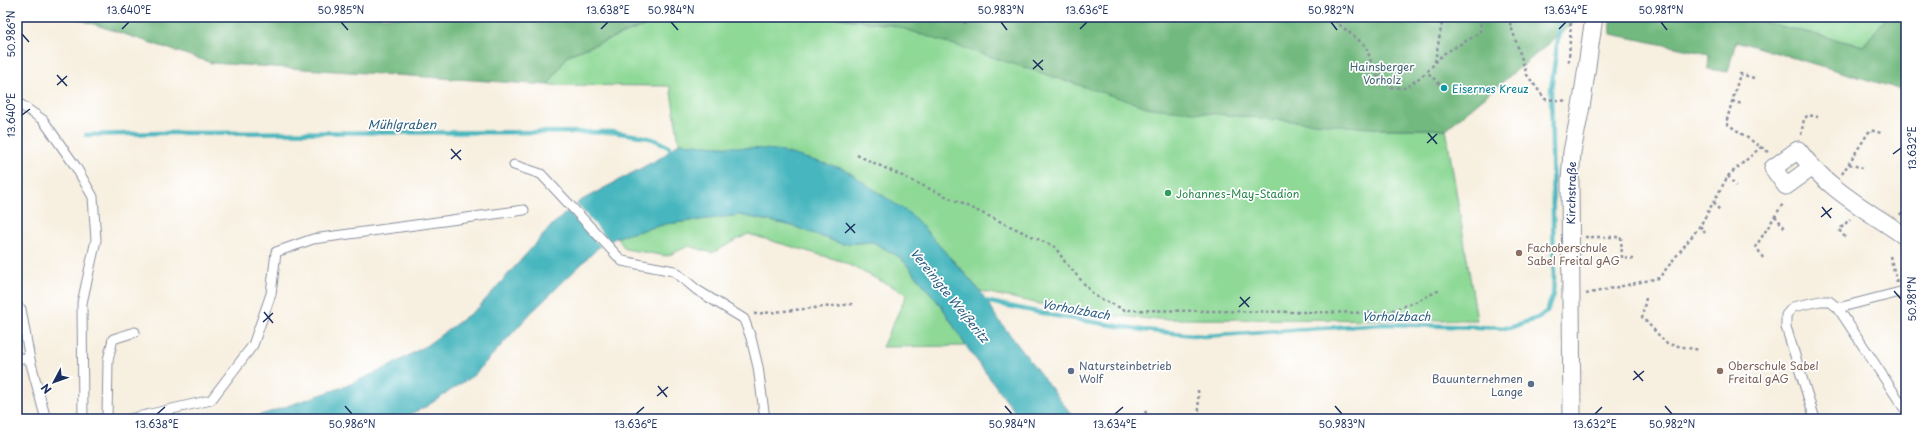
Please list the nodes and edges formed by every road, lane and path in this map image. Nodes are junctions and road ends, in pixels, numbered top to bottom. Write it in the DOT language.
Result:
graph roads {
  1 [pos="961,17"];
  2 [pos="1172,17"];
  3 [pos="1232,17"];
  4 [pos="1330,17"];
  5 [pos="1443,17"];
  6 [pos="1481,17"];
  7 [pos="1508,17"];
  8 [pos="1571,17"];
  9 [pos="1594,17"];
  10 [pos="965,24"];
  11 [pos="1434,62"];
  12 [pos="1575,68"];
  13 [pos="1427,72"];
  14 [pos="1754,78"];
  15 [pos="1444,88"];
  16 [pos="1559,100"];
  17 [pos="1732,101"];
  18 [pos="17,102"];
  19 [pos="1742,104"];
  20 [pos="1818,117"];
  21 [pos="1881,133"];
  22 [pos="1800,139"];
  23 [pos="856,155"];
  24 [pos="1849,164"];
  25 [pos="514,165"];
  26 [pos="1811,168"];
  27 [pos="1862,168"];
  28 [pos="1728,176"];
  29 [pos="1736,186"];
  30 [pos="1832,187"];
  31 [pos="1786,198"];
  32 [pos="1714,202"];
  33 [pos="524,210"];
  34 [pos="1720,211"];
  35 [pos="1775,216"];
  36 [pos="1851,218"];
  37 [pos="1700,226"];
  38 [pos="1785,228"];
  39 [pos="1704,233"];
  40 [pos="1581,237"];
  41 [pos="1845,237"];
  42 [pos="1906,237"];
  43 [pos="1890,256"];
  44 [pos="1763,258"];
  45 [pos="1634,259"];
  46 [pos="1440,290"];
  47 [pos="1580,295"];
  48 [pos="1903,295"];
  49 [pos="1646,298"];
  50 [pos="853,304"];
  51 [pos="17,307"];
  52 [pos="1838,308"];
  53 [pos="744,319"];
  54 [pos="135,332"];
  55 [pos="1700,350"];
  56 [pos="17,357"];
  57 [pos="30,360"];
  58 [pos="1198,390"];
  59 [pos="1145,411"];
  60 [pos="1906,411"];
  61 [pos="1199,412"];
  62 [pos="46,418"];
  63 [pos="83,419"];
  64 [pos="107,419"];
  65 [pos="129,419"];
  66 [pos="765,419"];
  67 [pos="1149,419"];
  68 [pos="1572,419"];
  69 [pos="1815,419"];
  1 -- 10 [label="path"];
  2 -- 3 [label="path"];
  4 -- 13 [label="path"];
  5 -- 11 [label="path"];
  6 -- 11 [label="path"];
  7 -- 16 [label="path"];
  8 -- 12 [label="path"];
  9 -- 68 [label="street, Kirchstraße"];
  11 -- 13 [label="path"];
  13 -- 15 [label="path"];
  14 -- 17 [label="path"];
  17 -- 19 [label="path"];
  17 -- 28 [label="path"];
  18 -- 63 [label="lane"];
  20 -- 22 [label="path"];
  21 -- 24 [label="path"];
  23 -- 46 [label="path"];
  24 -- 27 [label="path"];
  24 -- 30 [label="path"];
  25 -- 53 [label="lane"];
  26 -- 30 [label="street"];
  28 -- 29 [label="path"];
  28 -- 32 [label="path"];
  30 -- 42 [label="street"];
  31 -- 35 [label="path"];
  32 -- 34 [label="path"];
  32 -- 37 [label="path"];
  33 -- 65 [label="lane"];
  35 -- 38 [label="path"];
  35 -- 44 [label="path"];
  36 -- 41 [label="path"];
  37 -- 39 [label="path"];
  37 -- 47 [label="path"];
  40 -- 45 [label="path"];
  43 -- 48 [label="path"];
  48 -- 52 [label="lane"];
  49 -- 55 [label="path"];
  50 -- 53 [label="path"];
  51 -- 57 [label="lane"];
  52 -- 60 [label="lane"];
  52 -- 69 [label="lane"];
  53 -- 66 [label="lane"];
  54 -- 64 [label="lane"];
  56 -- 57 [label="lane"];
  57 -- 62 [label="lane"];
  58 -- 61 [label="path"];
  59 -- 67 [label="path"];
}
